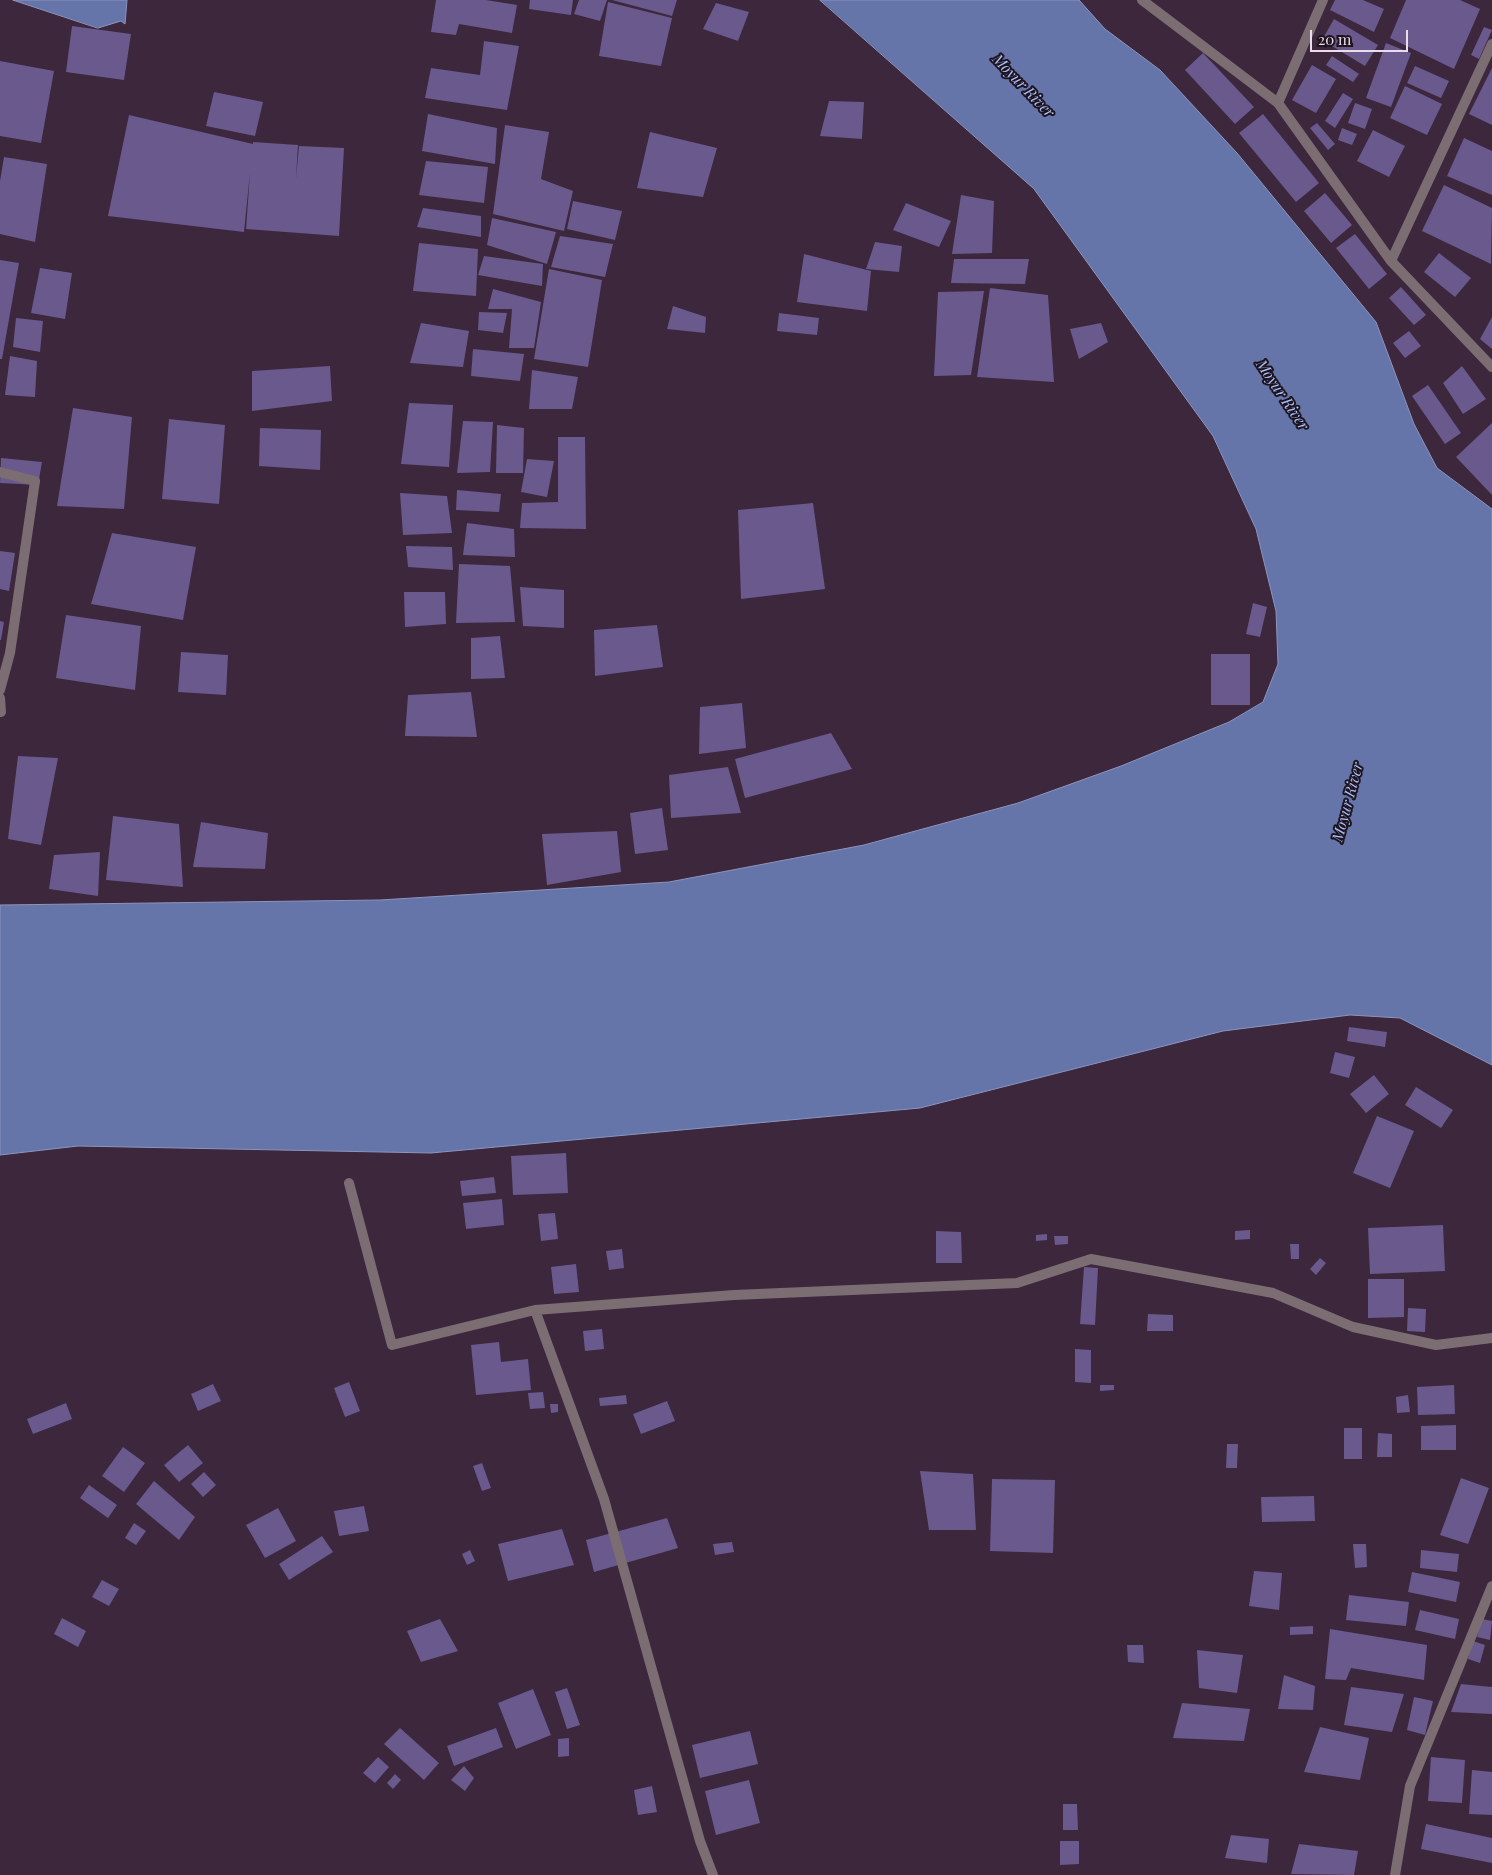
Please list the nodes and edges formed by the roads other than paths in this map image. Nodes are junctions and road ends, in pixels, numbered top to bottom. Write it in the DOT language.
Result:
graph roads {
  1 [pos="1142,0"];
  2 [pos="1323,0"];
  3 [pos="1492,44"];
  4 [pos="1278,103"];
  5 [pos="1392,261"];
  6 [pos="1492,367"];
  7 [pos="0,472"];
  8 [pos="0,690"];
  9 [pos="0,698"];
  10 [pos="1,712"];
  11 [pos="350,1183"];
  12 [pos="536,1310"];
  13 [pos="1492,1338"];
  14 [pos="1492,1586"];
  15 [pos="713,1875"];
  16 [pos="1395,1875"];
  1 -- 4 [label="street"];
  2 -- 4 [label="street"];
  3 -- 5 [label="street"];
  4 -- 5 [label="street"];
  5 -- 6 [label="street"];
  7 -- 8 [label="street"];
  9 -- 10 [label="street"];
  11 -- 12 [label="street"];
  12 -- 13 [label="street"];
  12 -- 15 [label="street"];
  14 -- 16 [label="street"];
}
